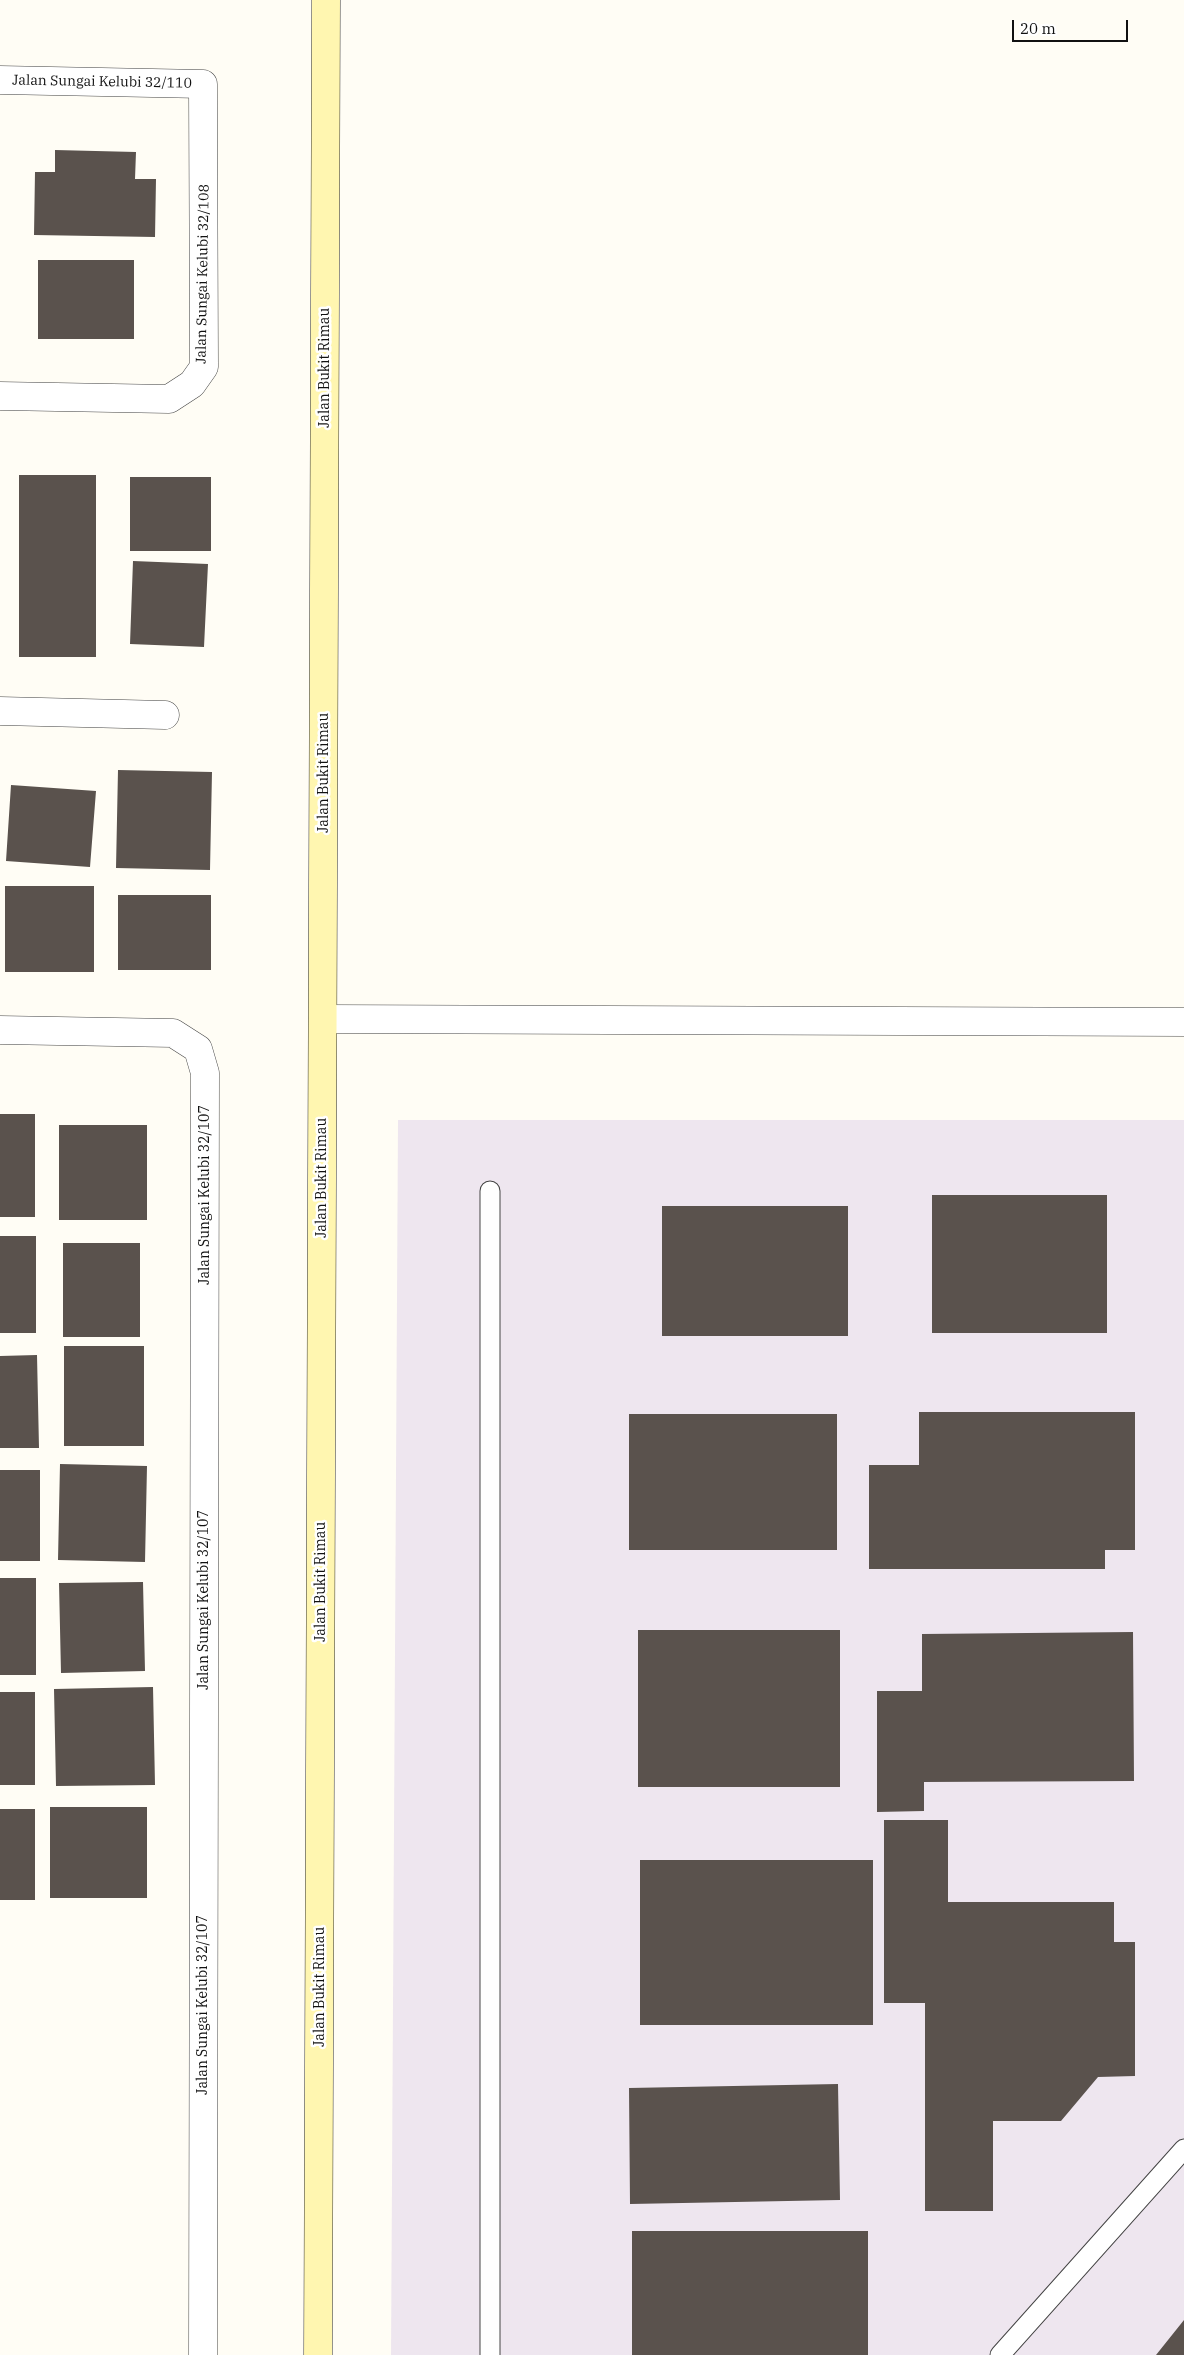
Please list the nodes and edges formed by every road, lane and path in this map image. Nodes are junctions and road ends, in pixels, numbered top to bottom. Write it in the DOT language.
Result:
graph roads {
  1 [pos="326,0"];
  2 [pos="0,80"];
  3 [pos="204,84"];
  4 [pos="0,396"];
  5 [pos="0,711"];
  6 [pos="165,715"];
  7 [pos="323,1019"];
  8 [pos="1184,1022"];
  9 [pos="0,1030"];
  10 [pos="490,1191"];
  11 [pos="1184,2149"];
  12 [pos="203,2355"];
  13 [pos="318,2355"];
  14 [pos="490,2355"];
  15 [pos="1000,2355"];
  1 -- 7 [label="street, Jalan Bukit Rimau"];
  2 -- 3 [label="street, Jalan Sungai Kelubi 32/110"];
  3 -- 4 [label="street, Jalan Sungai Kelubi 32/108"];
  5 -- 6 [label="street"];
  7 -- 8 [label="street"];
  7 -- 13 [label="street, Jalan Bukit Rimau"];
  9 -- 12 [label="street, Jalan Sungai Kelubi 32/107"];
  10 -- 14 [label="lane"];
  11 -- 15 [label="lane"];
}
